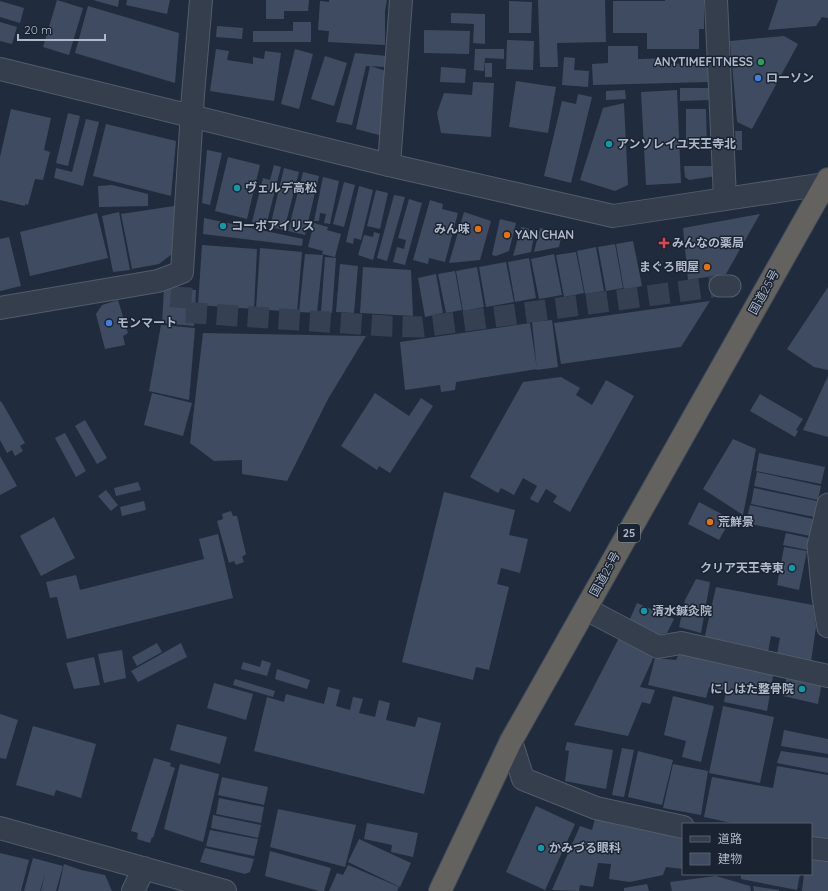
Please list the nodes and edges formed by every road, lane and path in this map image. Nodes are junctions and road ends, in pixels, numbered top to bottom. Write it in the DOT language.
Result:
graph roads {
  1 [pos="201,0"];
  2 [pos="401,0"];
  3 [pos="716,0"];
  4 [pos="0,69"];
  5 [pos="192,117"];
  6 [pos="389,165"];
  7 [pos="827,182"];
  8 [pos="725,198"];
  9 [pos="0,308"];
  10 [pos="828,504"];
  11 [pos="586,609"];
  12 [pos="828,627"];
  13 [pos="828,676"];
  14 [pos="511,741"];
  15 [pos="682,827"];
  16 [pos="0,828"];
  17 [pos="812,848"];
  18 [pos="828,850"];
  19 [pos="144,868"];
  20 [pos="133,891"];
  21 [pos="225,891"];
  22 [pos="440,891"];
  1 -- 5 [label="street"];
  2 -- 6 [label="street"];
  3 -- 8 [label="street"];
  4 -- 5 [label="street"];
  5 -- 6 [label="street"];
  5 -- 9 [label="street"];
  6 -- 8 [label="street"];
  7 -- 8 [label="street"];
  7 -- 11 [label="highway, 国道25号 / 25"];
  10 -- 12 [label="street"];
  11 -- 13 [label="street"];
  11 -- 14 [label="highway, 国道25号 / 25"];
  14 -- 15 [label="street"];
  14 -- 22 [label="highway, 国道25号 / 25"];
  16 -- 19 [label="street"];
  17 -- 18 [label="street"];
  19 -- 20 [label="street"];
  19 -- 21 [label="street"];
}
